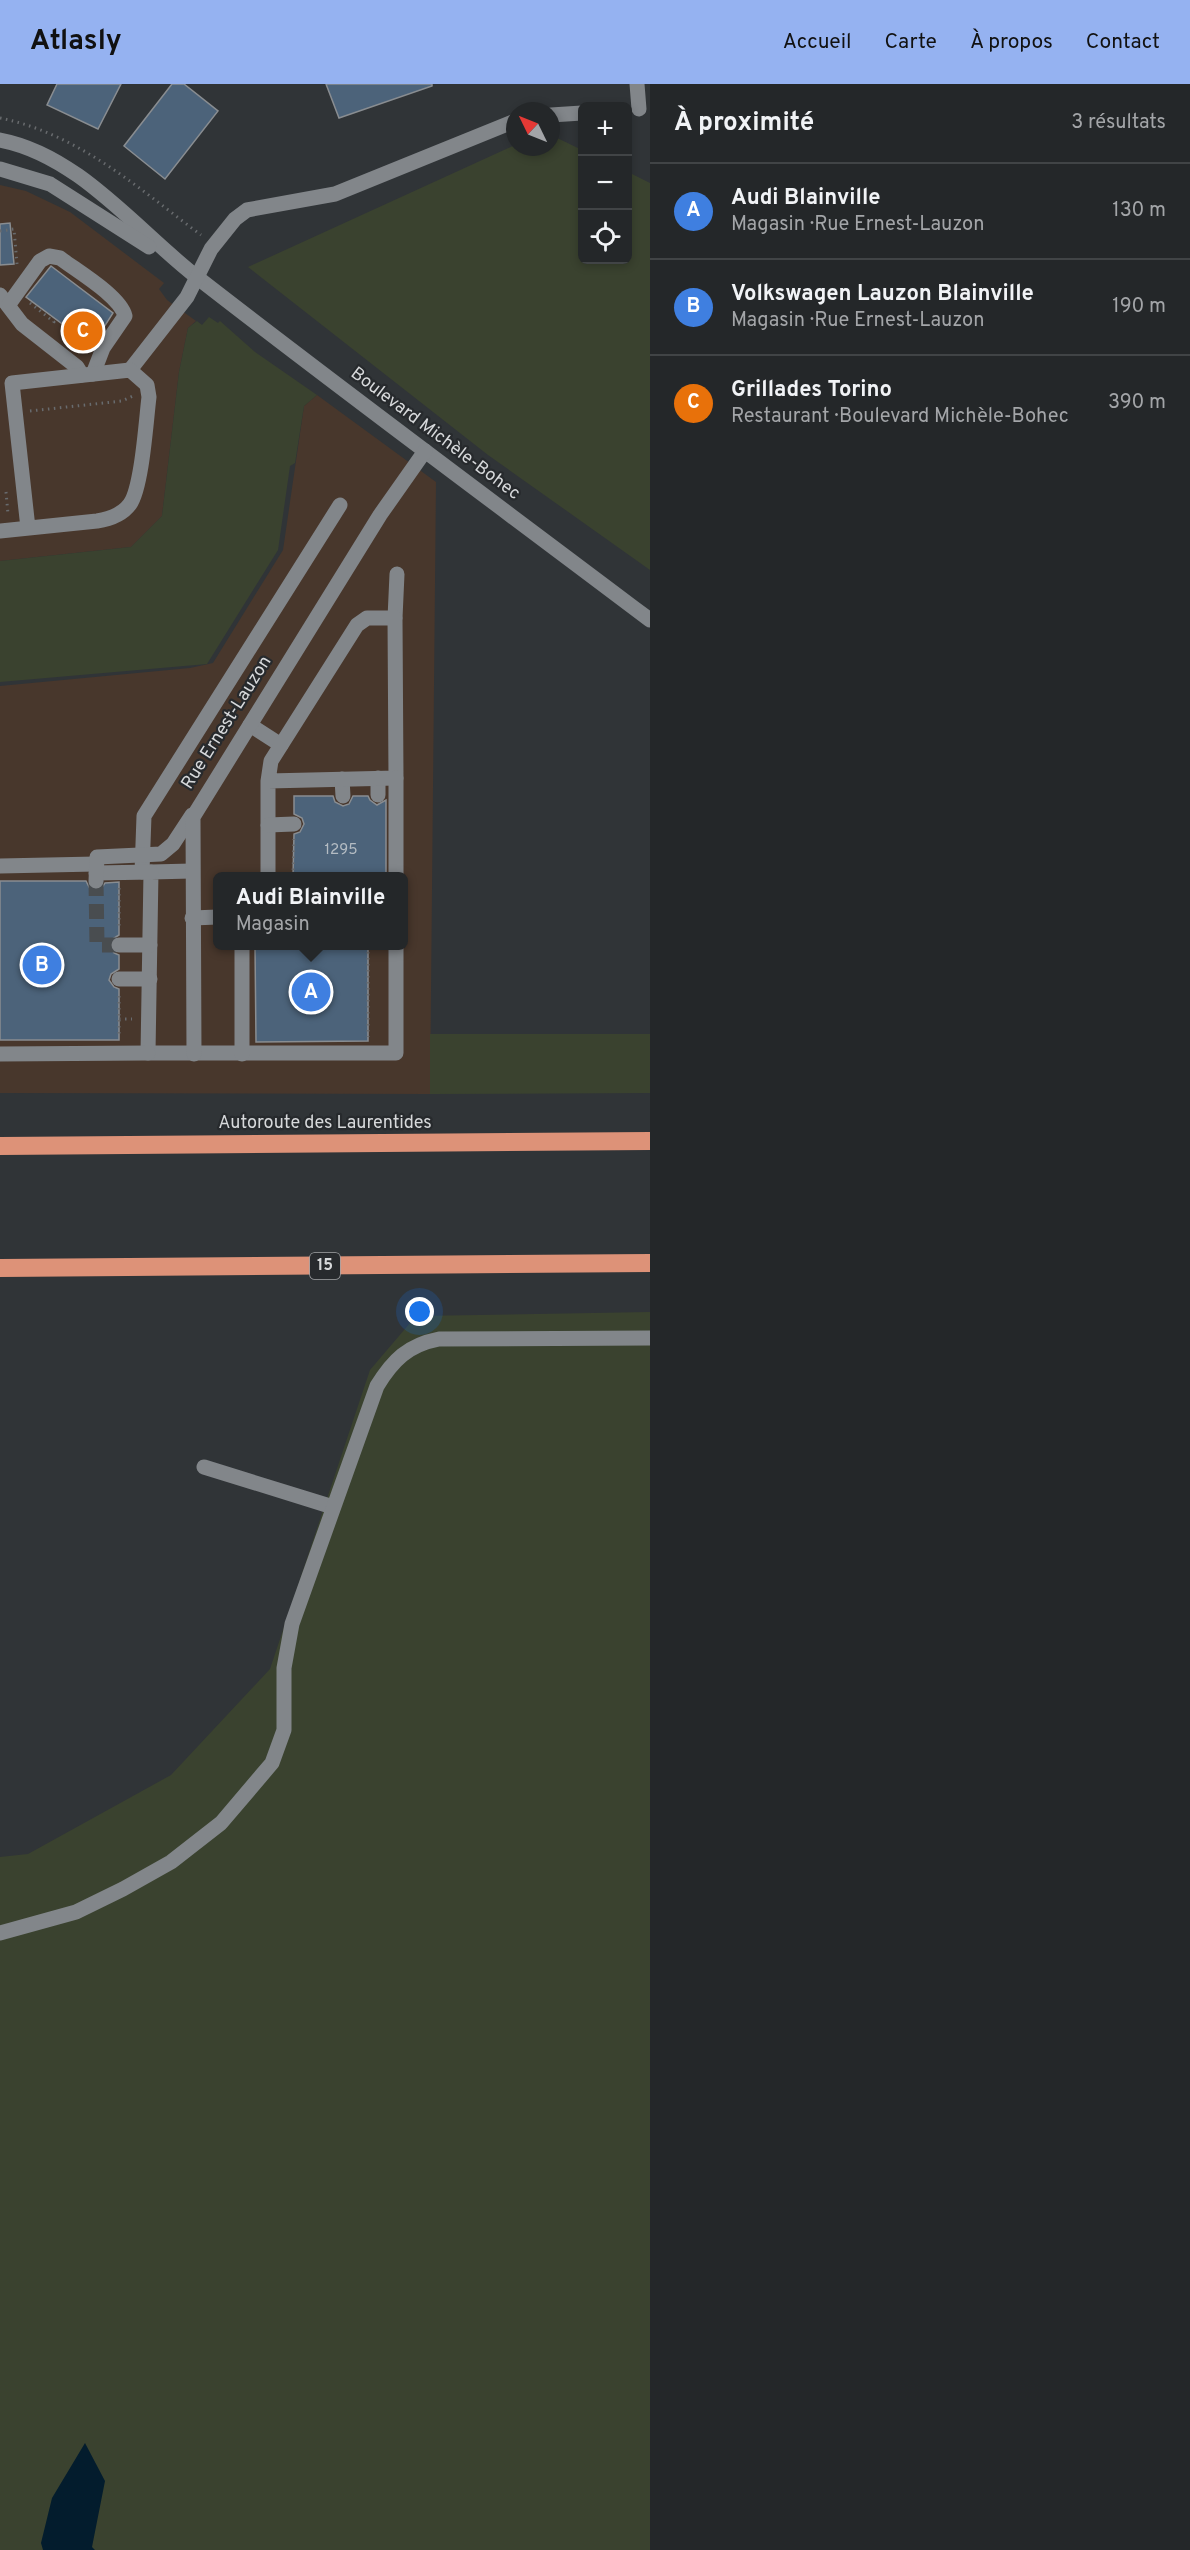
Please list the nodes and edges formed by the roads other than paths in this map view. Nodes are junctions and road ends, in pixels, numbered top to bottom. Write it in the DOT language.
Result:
graph roads {
  1 [pos="637,84"];
  2 [pos="639,109"];
  3 [pos="578,113"];
  4 [pos="560,114"];
  5 [pos="506,125"];
  6 [pos="0,140"];
  7 [pos="0,169"];
  8 [pos="197,278"];
  9 [pos="5,299"];
  10 [pos="130,370"];
  11 [pos="88,375"];
  12 [pos="424,451"];
  13 [pos="340,505"];
  14 [pos="4,526"];
  15 [pos="27,528"];
  16 [pos="397,574"];
  17 [pos="395,618"];
  18 [pos="650,620"];
  19 [pos="250,725"];
  20 [pos="281,745"];
  21 [pos="378,778"];
  22 [pos="396,778"];
  23 [pos="342,779"];
  24 [pos="268,781"];
  25 [pos="378,795"];
  26 [pos="343,796"];
  27 [pos="197,808"];
  28 [pos="294,824"];
  29 [pos="268,825"];
  30 [pos="143,857"];
  31 [pos="0,866"];
  32 [pos="96,869"];
  33 [pos="192,871"];
  34 [pos="147,872"];
  35 [pos="268,872"];
  36 [pos="396,872"];
  37 [pos="213,917"];
  38 [pos="192,918"];
  39 [pos="119,945"];
  40 [pos="150,945"];
  41 [pos="248,950"];
  42 [pos="396,950"];
  43 [pos="150,979"];
  44 [pos="119,980"];
  45 [pos="148,1053"];
  46 [pos="0,1054"];
  47 [pos="194,1054"];
  48 [pos="242,1054"];
  49 [pos="650,1142"];
  50 [pos="0,1146"];
  51 [pos="650,1263"];
  52 [pos="0,1268"];
  53 [pos="650,1338"];
  54 [pos="204,1467"];
  55 [pos="333,1507"];
  56 [pos="0,1933"];
  1 -- 2 [label="street"];
  3 -- 4 [label="street"];
  5 -- 8 [label="street"];
  6 -- 8 [label="street, Boulevard Michèle-Bohec"];
  7 -- 8 [label="street, Boulevard Michèle-Bohec"];
  8 -- 10 [label="street"];
  8 -- 12 [label="street, Boulevard Michèle-Bohec"];
  9 -- 11 [label="street"];
  9 -- 11 [label="street"];
  10 -- 11 [label="street"];
  10 -- 15 [label="street"];
  11 -- 15 [label="street"];
  12 -- 18 [label="street, Boulevard Michèle-Bohec"];
  12 -- 19 [label="street, Rue Ernest-Lauzon"];
  13 -- 30 [label="street"];
  14 -- 15 [label="street"];
  16 -- 17 [label="street"];
  17 -- 20 [label="street"];
  17 -- 22 [label="street"];
  19 -- 20 [label="street"];
  19 -- 27 [label="street, Rue Ernest-Lauzon"];
  20 -- 24 [label="street"];
  21 -- 22 [label="street"];
  21 -- 23 [label="street"];
  21 -- 25 [label="street"];
  22 -- 36 [label="street"];
  23 -- 24 [label="street"];
  23 -- 26 [label="street"];
  24 -- 29 [label="street"];
  27 -- 30 [label="street"];
  27 -- 33 [label="street, Rue Ernest-Lauzon"];
  28 -- 29 [label="street"];
  29 -- 35 [label="street"];
  30 -- 32 [label="street"];
  30 -- 34 [label="street"];
  31 -- 32 [label="street"];
  32 -- 34 [label="street"];
  33 -- 34 [label="street"];
  33 -- 38 [label="street, Rue Ernest-Lauzon"];
  34 -- 40 [label="street"];
  37 -- 38 [label="street"];
  38 -- 47 [label="street, Rue Ernest-Lauzon"];
  39 -- 40 [label="street"];
  40 -- 43 [label="street"];
  41 -- 48 [label="street"];
  42 -- 48 [label="street"];
  43 -- 44 [label="street"];
  43 -- 45 [label="street"];
  45 -- 46 [label="street"];
  45 -- 47 [label="street"];
  47 -- 48 [label="street"];
  49 -- 50 [label="highway, Autoroute des Laurentides"];
  51 -- 52 [label="highway, 15"];
  53 -- 55 [label="street"];
  54 -- 55 [label="street"];
  55 -- 56 [label="street"];
}
